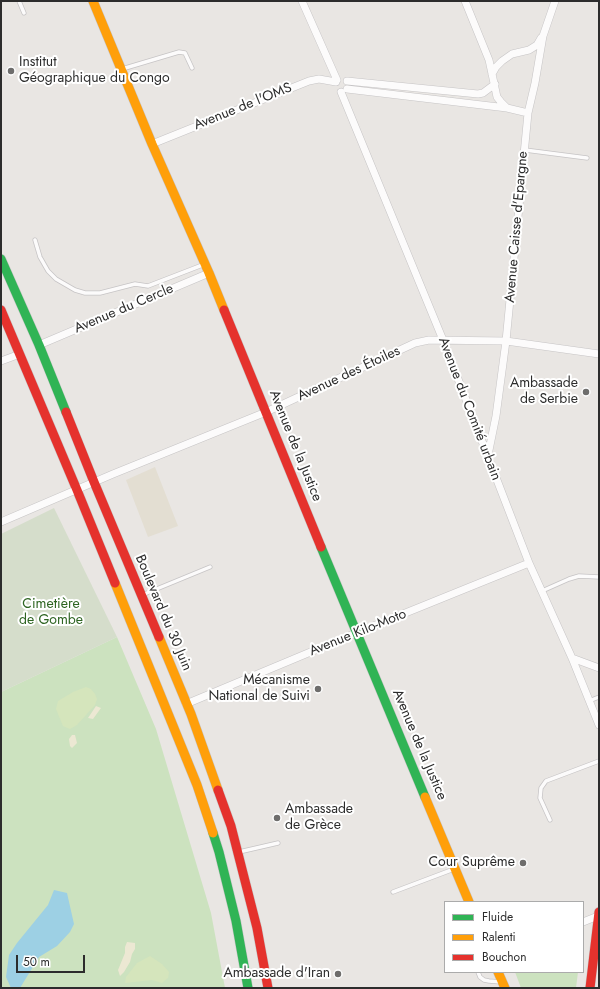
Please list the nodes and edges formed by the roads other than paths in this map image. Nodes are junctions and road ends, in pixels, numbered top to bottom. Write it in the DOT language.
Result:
graph roads {
  1 [pos="19,1"];
  2 [pos="93,1"];
  3 [pos="302,1"];
  4 [pos="465,1"];
  5 [pos="555,1"];
  6 [pos="24,13"];
  7 [pos="543,36"];
  8 [pos="192,68"];
  9 [pos="121,69"];
  10 [pos="492,74"];
  11 [pos="336,81"];
  12 [pos="495,84"];
  13 [pos="345,87"];
  14 [pos="507,108"];
  15 [pos="528,112"];
  16 [pos="152,144"];
  17 [pos="524,150"];
  18 [pos="587,158"];
  19 [pos="35,240"];
  20 [pos="1,260"];
  21 [pos="205,264"];
  22 [pos="209,273"];
  23 [pos="1,310"];
  24 [pos="443,340"];
  25 [pos="506,341"];
  26 [pos="39,346"];
  27 [pos="20,354"];
  28 [pos="599,354"];
  29 [pos="1,361"];
  30 [pos="266,412"];
  31 [pos="488,456"];
  32 [pos="94,482"];
  33 [pos="77,490"];
  34 [pos="1,522"];
  35 [pos="529,563"];
  36 [pos="210,567"];
  37 [pos="599,577"];
  38 [pos="542,591"];
  39 [pos="141,596"];
  40 [pos="356,633"];
  41 [pos="572,658"];
  42 [pos="599,668"];
  43 [pos="599,697"];
  44 [pos="589,701"];
  45 [pos="186,704"];
  46 [pos="599,725"];
  47 [pos="599,761"];
  48 [pos="550,820"];
  49 [pos="278,843"];
  50 [pos="238,852"];
  51 [pos="455,869"];
  52 [pos="393,892"];
  53 [pos="469,901"];
  54 [pos="599,912"];
  55 [pos="598,916"];
  56 [pos="584,922"];
  57 [pos="478,973"];
  58 [pos="498,973"];
  59 [pos="504,985"];
  60 [pos="248,988"];
  61 [pos="268,988"];
  62 [pos="590,988"];
  1 -- 6 [label="lane"];
  2 -- 9 [label="main road, Avenue de la Justice"];
  3 -- 11 [label="street"];
  4 -- 10 [label="street"];
  5 -- 7 [label="street, Avenue Caisse d'Epargne"];
  7 -- 10 [label="street"];
  7 -- 15 [label="street, Avenue Caisse d'Epargne"];
  8 -- 9 [label="lane"];
  9 -- 16 [label="main road, Avenue de la Justice"];
  10 -- 12 [label="street"];
  11 -- 13 [label="street, Avenue de l'OMS"];
  11 -- 13 [label="street, Avenue du Comité urbain"];
  11 -- 16 [label="street, Avenue de l'OMS"];
  12 -- 13 [label="street"];
  12 -- 14 [label="street"];
  13 -- 14 [label="street"];
  13 -- 24 [label="street, Avenue du Comité urbain"];
  14 -- 15 [label="street"];
  15 -- 17 [label="street, Avenue Caisse d'Epargne"];
  16 -- 21 [label="main road, Avenue de la Justice"];
  17 -- 18 [label="lane"];
  17 -- 25 [label="street, Avenue Caisse d'Epargne"];
  19 -- 21 [label="lane"];
  20 -- 26 [label="main road, Boulevard du 30 Juin"];
  21 -- 22 [label="main road, Avenue de la Justice"];
  22 -- 26 [label="street, Avenue du Cercle"];
  22 -- 30 [label="main road, Avenue de la Justice"];
  23 -- 27 [label="main road"];
  24 -- 25 [label="street, Avenue des Étoiles"];
  24 -- 30 [label="street, Avenue des Étoiles"];
  24 -- 31 [label="street, Avenue du Comité urbain"];
  25 -- 28 [label="street, Avenue des Étoiles"];
  25 -- 31 [label="street, Avenue Caisse d'Epargne"];
  26 -- 32 [label="main road, Boulevard du 30 Juin"];
  27 -- 29 [label="street"];
  27 -- 33 [label="main road"];
  30 -- 32 [label="street, Avenue des Étoiles"];
  30 -- 40 [label="main road, Avenue de la Justice"];
  31 -- 35 [label="street, Avenue du Comité urbain"];
  32 -- 33 [label="street, Avenue des Étoiles"];
  32 -- 39 [label="main road, Boulevard du 30 Juin"];
  33 -- 34 [label="street, Avenue des Étoiles"];
  33 -- 60 [label="main road"];
  35 -- 38 [label="street, Avenue du Comité urbain"];
  35 -- 40 [label="street, Avenue Kilo-Moto"];
  36 -- 39 [label="lane"];
  37 -- 38 [label="lane"];
  38 -- 41 [label="street, Avenue du Comité urbain"];
  39 -- 45 [label="main road, Boulevard du 30 Juin"];
  40 -- 45 [label="street, Avenue Kilo-Moto"];
  40 -- 51 [label="main road, Avenue de la Justice"];
  41 -- 42 [label="street"];
  41 -- 44 [label="street, Avenue du Comité urbain"];
  43 -- 44 [label="lane"];
  44 -- 46 [label="street, Avenue du Comité urbain"];
  45 -- 50 [label="main road, Boulevard du 30 Juin"];
  47 -- 48 [label="lane"];
  49 -- 50 [label="lane"];
  50 -- 61 [label="main road, Boulevard du 30 Juin"];
  51 -- 52 [label="lane"];
  51 -- 53 [label="main road, Avenue de la Justice"];
  54 -- 55 [label="main road"];
  55 -- 56 [label="street"];
  55 -- 62 [label="main road"];
  57 -- 59 [label="lane"];
  58 -- 59 [label="main road"];
}
